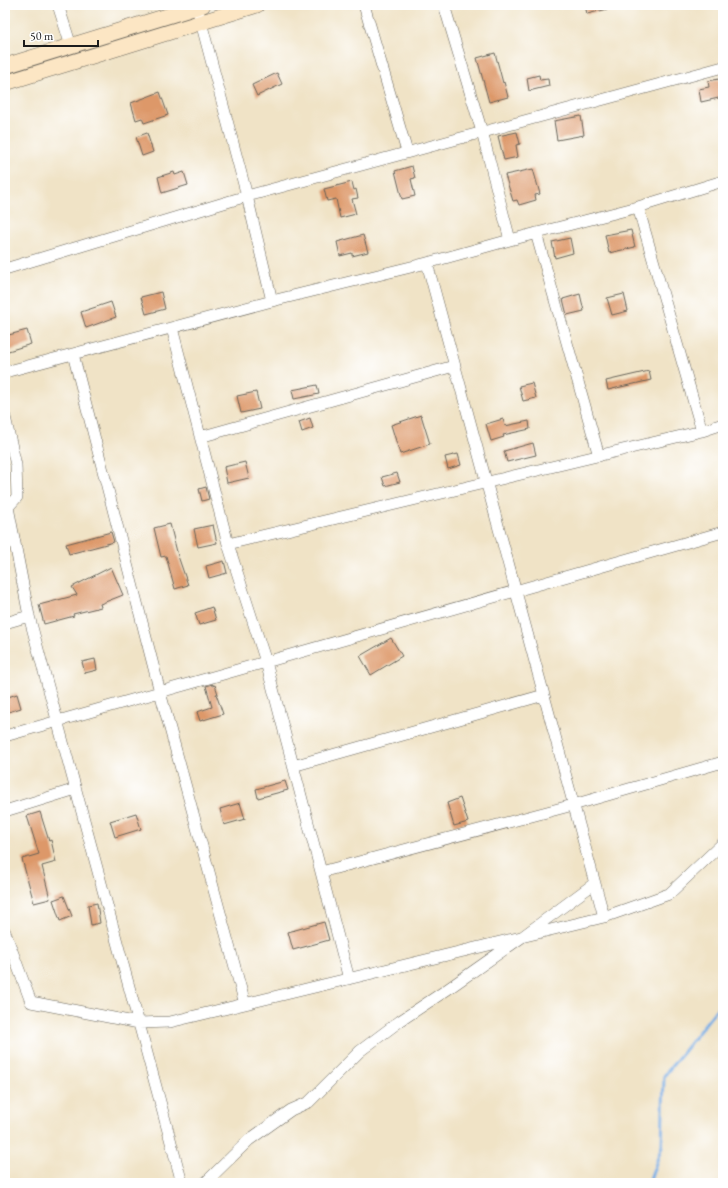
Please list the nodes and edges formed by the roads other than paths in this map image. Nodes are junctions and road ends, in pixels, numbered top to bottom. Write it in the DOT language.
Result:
graph roads {
  1 [pos="58,5"];
  2 [pos="257,5"];
  3 [pos="364,5"];
  4 [pos="444,5"];
  5 [pos="200,6"];
  6 [pos="201,22"];
  7 [pos="71,46"];
  8 [pos="5,66"];
  9 [pos="723,67"];
  10 [pos="5,83"];
  11 [pos="482,132"];
  12 [pos="407,152"];
  13 [pos="723,181"];
  14 [pos="247,196"];
  15 [pos="638,207"];
  16 [pos="536,233"];
  17 [pos="510,240"];
  18 [pos="426,263"];
  19 [pos="5,268"];
  20 [pos="272,301"];
  21 [pos="172,328"];
  22 [pos="73,354"];
  23 [pos="454,366"];
  24 [pos="5,372"];
  25 [pos="6,422"];
  26 [pos="723,424"];
  27 [pos="702,431"];
  28 [pos="200,436"];
  29 [pos="599,456"];
  30 [pos="487,482"];
  31 [pos="7,508"];
  32 [pos="723,532"];
  33 [pos="228,544"];
  34 [pos="516,591"];
  35 [pos="29,616"];
  36 [pos="5,623"];
  37 [pos="266,662"];
  38 [pos="160,692"];
  39 [pos="544,695"];
  40 [pos="57,722"];
  41 [pos="5,736"];
  42 [pos="723,762"];
  43 [pos="293,766"];
  44 [pos="76,789"];
  45 [pos="573,804"];
  46 [pos="5,811"];
  47 [pos="723,843"];
  48 [pos="321,872"];
  49 [pos="595,883"];
  50 [pos="604,917"];
  51 [pos="5,932"];
  52 [pos="522,937"];
  53 [pos="349,979"];
  54 [pos="245,1004"];
  55 [pos="139,1023"];
  56 [pos="182,1183"];
  57 [pos="205,1183"];
  1 -- 7 [label="street"];
  2 -- 6 [label="main road"];
  3 -- 12 [label="street"];
  4 -- 11 [label="street"];
  5 -- 6 [label="street"];
  5 -- 7 [label="main road"];
  6 -- 10 [label="main road"];
  6 -- 14 [label="street"];
  7 -- 8 [label="main road"];
  9 -- 11 [label="street"];
  11 -- 12 [label="street"];
  11 -- 17 [label="street"];
  12 -- 14 [label="street"];
  13 -- 15 [label="street"];
  14 -- 19 [label="street"];
  14 -- 20 [label="street"];
  15 -- 16 [label="street"];
  15 -- 27 [label="street"];
  16 -- 17 [label="street"];
  16 -- 29 [label="street"];
  17 -- 18 [label="street"];
  18 -- 20 [label="street"];
  18 -- 23 [label="street"];
  20 -- 21 [label="street"];
  21 -- 22 [label="street"];
  21 -- 28 [label="street"];
  22 -- 24 [label="street"];
  22 -- 38 [label="street"];
  23 -- 28 [label="street"];
  23 -- 30 [label="street"];
  25 -- 31 [label="street"];
  26 -- 27 [label="street"];
  27 -- 29 [label="street"];
  28 -- 33 [label="street"];
  29 -- 30 [label="street"];
  30 -- 33 [label="street"];
  30 -- 34 [label="street"];
  31 -- 35 [label="street"];
  32 -- 34 [label="street"];
  33 -- 37 [label="street"];
  34 -- 37 [label="street"];
  34 -- 39 [label="street"];
  35 -- 36 [label="street"];
  35 -- 40 [label="street"];
  37 -- 38 [label="street"];
  37 -- 43 [label="street"];
  38 -- 40 [label="street"];
  38 -- 54 [label="street"];
  39 -- 43 [label="street"];
  39 -- 45 [label="street"];
  40 -- 41 [label="street"];
  40 -- 44 [label="street"];
  42 -- 45 [label="street"];
  43 -- 48 [label="street"];
  44 -- 46 [label="street"];
  44 -- 55 [label="street"];
  45 -- 48 [label="street"];
  45 -- 49 [label="street"];
  47 -- 50 [label="street"];
  48 -- 53 [label="street"];
  49 -- 50 [label="street"];
  49 -- 52 [label="street"];
  50 -- 52 [label="street"];
  51 -- 55 [label="street"];
  52 -- 53 [label="street"];
  52 -- 57 [label="street"];
  53 -- 54 [label="street"];
  54 -- 55 [label="street"];
  55 -- 56 [label="street"];
}
